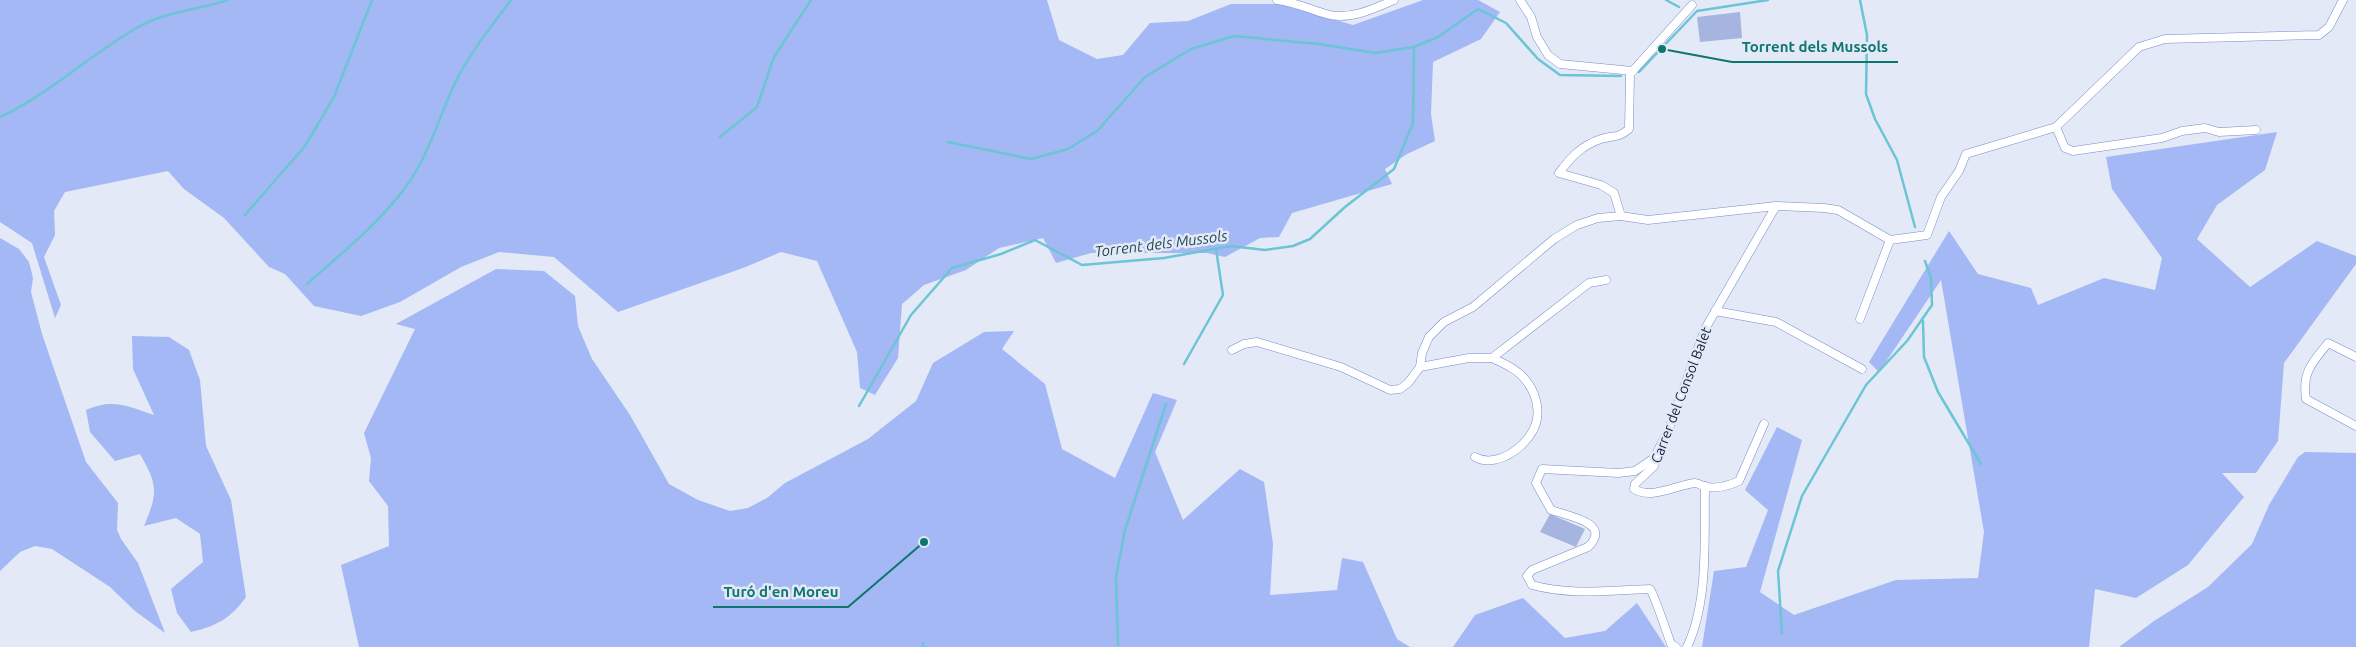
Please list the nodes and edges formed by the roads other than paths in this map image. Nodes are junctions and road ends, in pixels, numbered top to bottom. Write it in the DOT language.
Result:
graph roads {
  1 [pos="1277,0"];
  2 [pos="1394,0"];
  3 [pos="1520,0"];
  4 [pos="2343,0"];
  5 [pos="1692,5"];
  6 [pos="1633,71"];
  7 [pos="2056,127"];
  8 [pos="2256,130"];
  9 [pos="1776,206"];
  10 [pos="1621,216"];
  11 [pos="1890,240"];
  12 [pos="1606,280"];
  13 [pos="1715,311"];
  14 [pos="1860,319"];
  15 [pos="1232,350"];
  16 [pos="2356,357"];
  17 [pos="1492,358"];
  18 [pos="1420,366"];
  19 [pos="1862,369"];
  20 [pos="1764,424"];
  21 [pos="2356,426"];
  22 [pos="1475,457"];
  23 [pos="1654,458"];
  24 [pos="1705,486"];
  25 [pos="1676,647"];
  26 [pos="1687,647"];
  1 -- 2 [label="street"];
  3 -- 6 [label="street"];
  4 -- 7 [label="street"];
  5 -- 6 [label="street"];
  6 -- 10 [label="street"];
  7 -- 8 [label="street"];
  7 -- 11 [label="street"];
  9 -- 10 [label="street"];
  9 -- 11 [label="street"];
  9 -- 13 [label="street, Carrer del Consol Balet"];
  10 -- 18 [label="street"];
  11 -- 14 [label="street"];
  12 -- 17 [label="street"];
  13 -- 19 [label="street"];
  13 -- 23 [label="street, Carrer del Consol Balet"];
  15 -- 18 [label="street"];
  16 -- 21 [label="street"];
  17 -- 18 [label="street"];
  17 -- 22 [label="street"];
  20 -- 24 [label="street"];
  23 -- 24 [label="street, Carrer del Consol Balet"];
  23 -- 25 [label="street"];
  24 -- 26 [label="street"];
}
